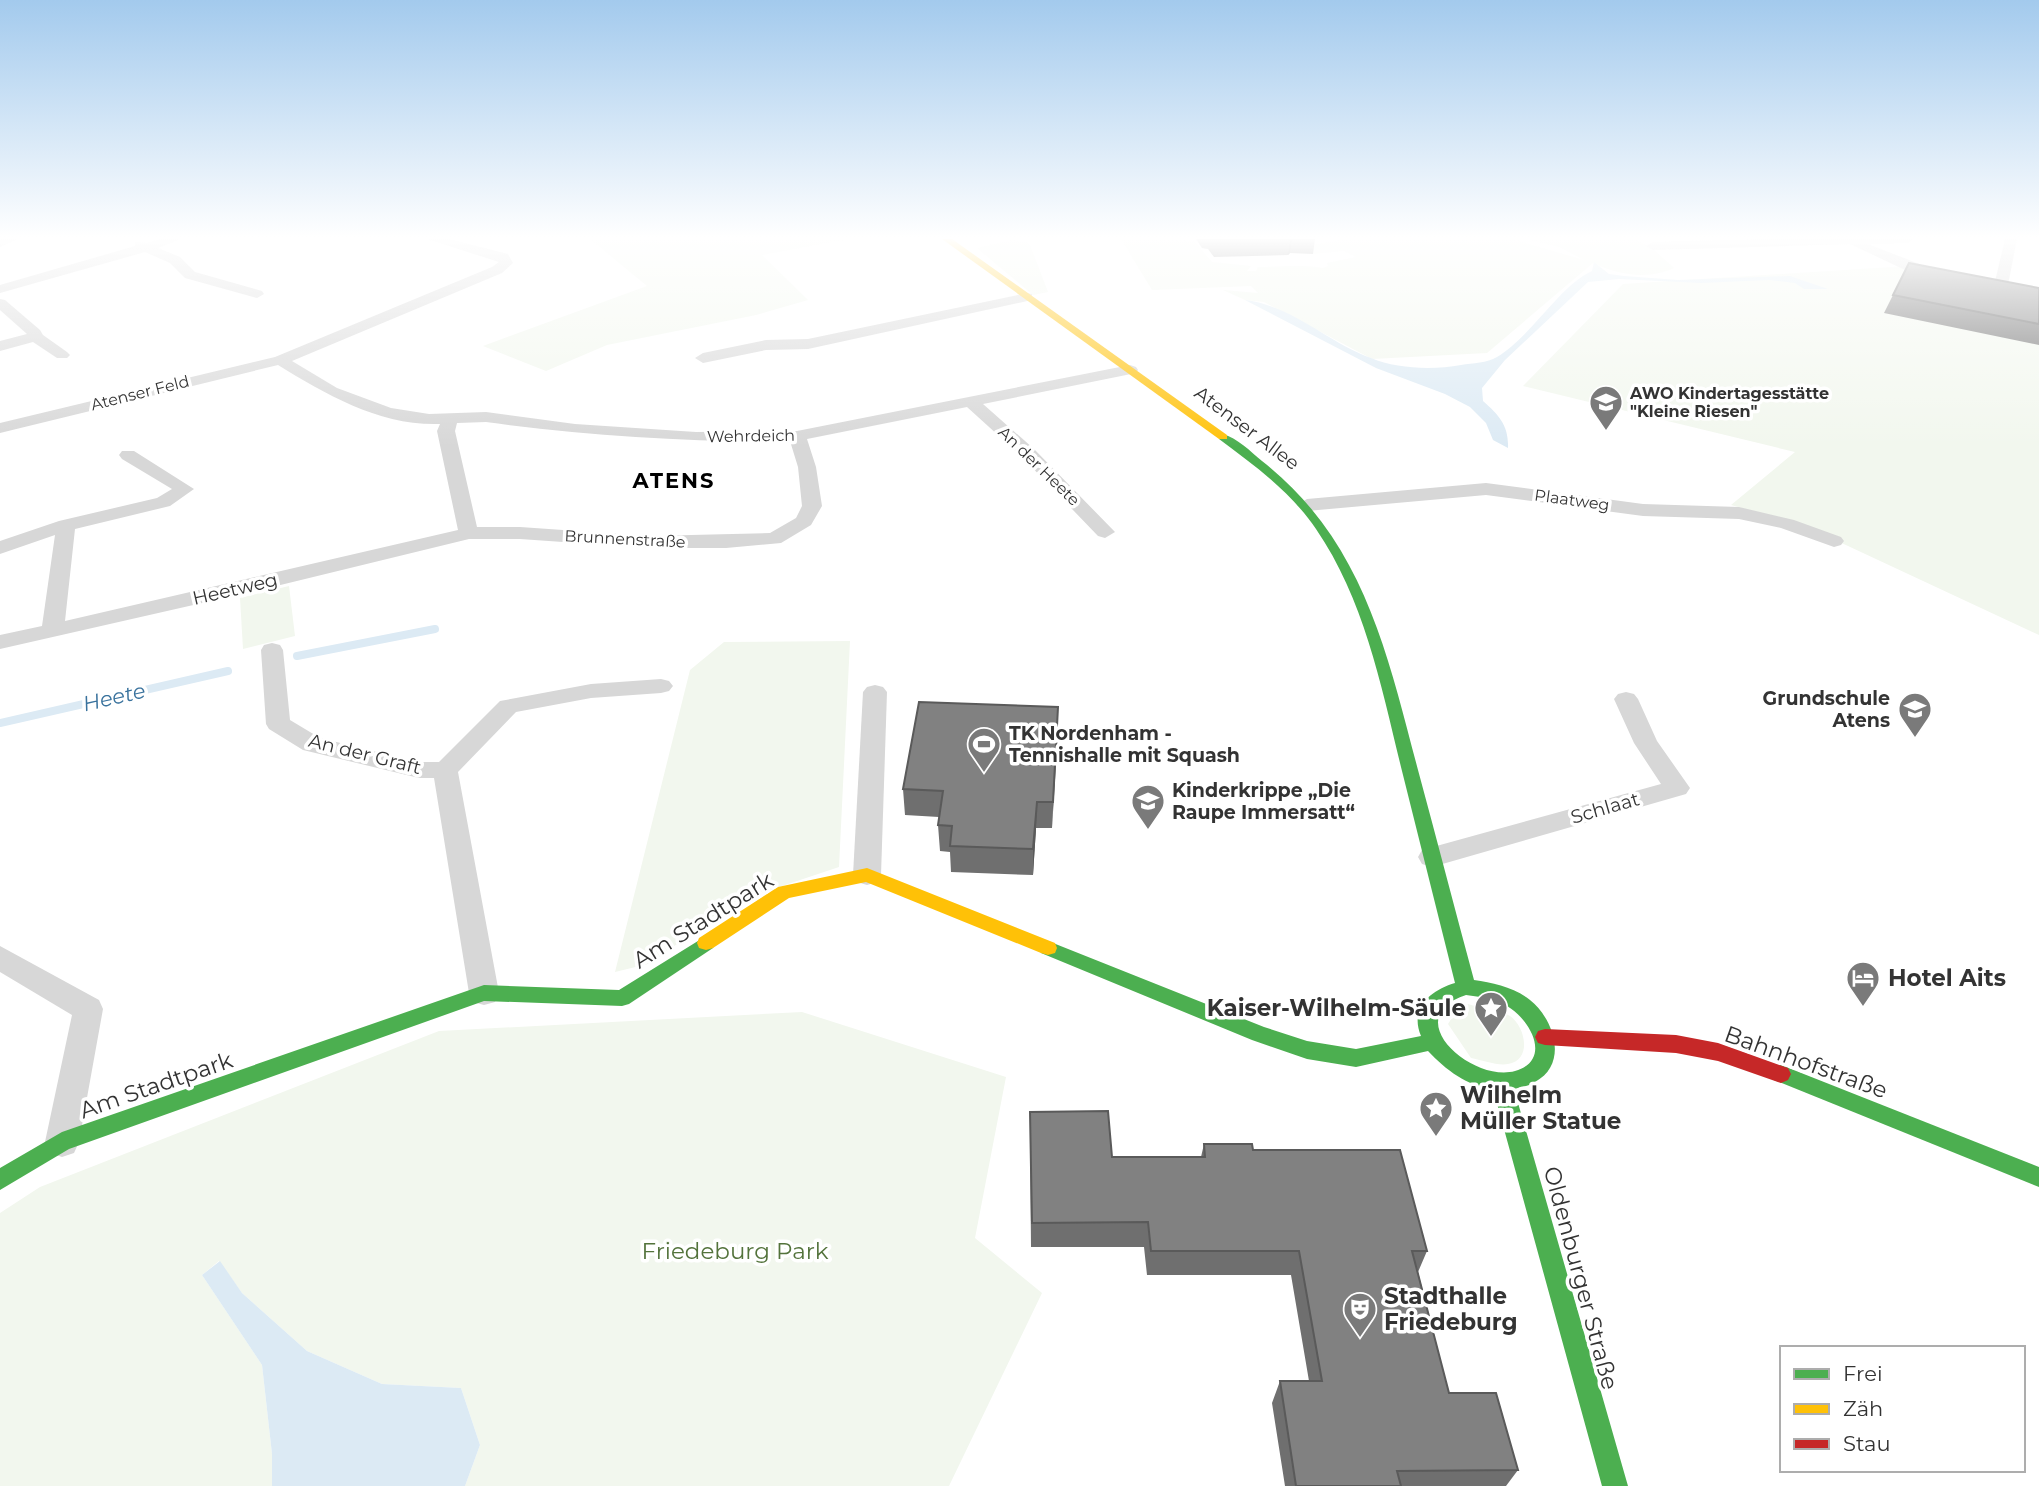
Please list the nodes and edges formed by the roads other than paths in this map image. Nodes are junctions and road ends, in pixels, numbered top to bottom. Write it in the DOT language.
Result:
graph roads {
  1 [pos="6,308"];
  2 [pos="405,308"];
  3 [pos="974,308"];
  4 [pos="1043,308"];
  5 [pos="35,337"];
  6 [pos="0,346"];
  7 [pos="62,355"];
  8 [pos="703,358"];
  9 [pos="280,360"];
  10 [pos="1130,370"];
  11 [pos="971,402"];
  12 [pos="450,419"];
  13 [pos="0,428"];
  14 [pos="797,436"];
  15 [pos="128,455"];
  16 [pos="1307,505"];
  17 [pos="66,525"];
  18 [pos="1105,532"];
  19 [pos="469,533"];
  20 [pos="1834,541"];
  21 [pos="0,548"];
  22 [pos="54,628"];
  23 [pos="0,642"];
  24 [pos="272,650"];
  25 [pos="661,686"];
  26 [pos="875,692"];
  27 [pos="1626,699"];
  28 [pos="445,770"];
  29 [pos="1432,857"];
  30 [pos="867,875"];
  31 [pos="0,958"];
  32 [pos="1466,987"];
  33 [pos="484,993"];
  34 [pos="1545,1037"];
  35 [pos="1432,1042"];
  36 [pos="1502,1083"];
  37 [pos="62,1142"];
  38 [pos="2039,1177"];
  39 [pos="0,1180"];
  40 [pos="1615,1486"];
  1 -- 5 [label="street"];
  2 -- 9 [label="street, Atenser Feld"];
  3 -- 8 [label="street"];
  4 -- 10 [label="street, Atenser Allee"];
  5 -- 6 [label="street"];
  5 -- 7 [label="street"];
  9 -- 12 [label="street, Wehrdeich"];
  9 -- 13 [label="street, Atenser Feld"];
  10 -- 11 [label="street, Wehrdeich"];
  10 -- 16 [label="street, Atenser Allee"];
  11 -- 14 [label="street, Wehrdeich"];
  11 -- 18 [label="street, An der Heete"];
  12 -- 14 [label="street, Wehrdeich"];
  12 -- 19 [label="street"];
  14 -- 19 [label="street, Brunnenstraße"];
  15 -- 17 [label="street"];
  16 -- 20 [label="street, Plaatweg"];
  16 -- 29 [label="street, Atenser Allee"];
  17 -- 21 [label="street"];
  17 -- 22 [label="street"];
  19 -- 22 [label="street, Heetweg"];
  22 -- 23 [label="street, Heetweg"];
  24 -- 28 [label="street, An der Graft"];
  25 -- 28 [label="street, An der Graft"];
  26 -- 30 [label="street"];
  27 -- 29 [label="street, Schlaat"];
  28 -- 33 [label="street, An der Graft"];
  29 -- 32 [label="street, Atenser Allee"];
  30 -- 33 [label="street, Am Stadtpark"];
  30 -- 35 [label="street"];
  31 -- 37 [label="street"];
  32 -- 34 [label="street"];
  32 -- 35 [label="street"];
  33 -- 37 [label="street, Am Stadtpark"];
  34 -- 36 [label="street"];
  34 -- 38 [label="street, Bahnhofstraße"];
  35 -- 36 [label="street"];
  36 -- 40 [label="street, Oldenburger Straße"];
  37 -- 39 [label="street, Am Stadtpark"];
}
